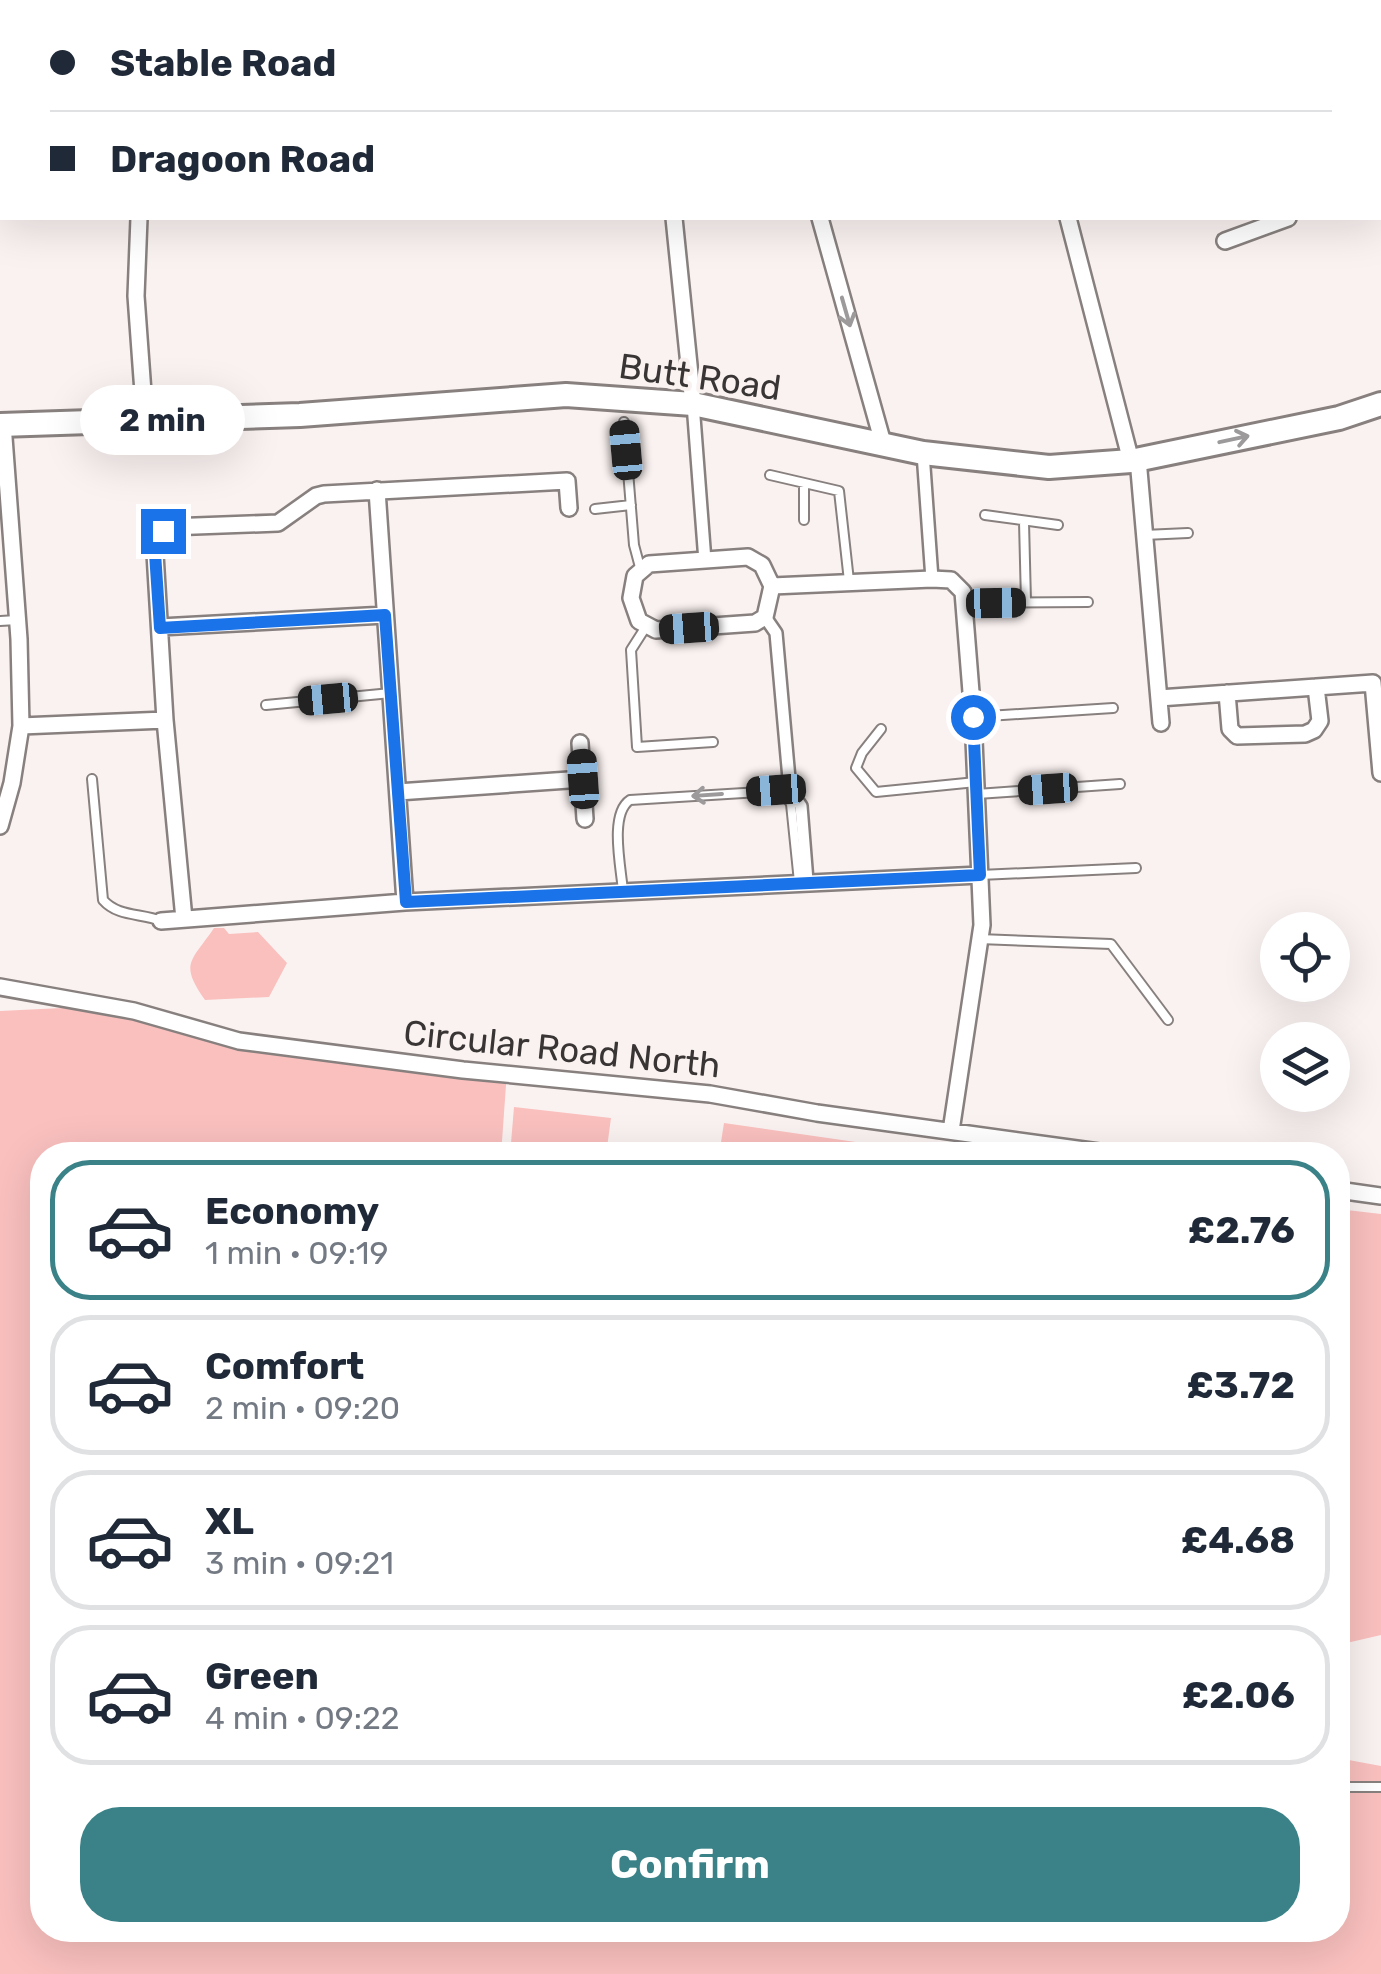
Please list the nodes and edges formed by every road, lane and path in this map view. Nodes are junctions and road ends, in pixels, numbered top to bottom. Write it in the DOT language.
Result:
graph roads {
  1 [pos="139,220"];
  2 [pos="674,220"];
  3 [pos="821,220"];
  4 [pos="1069,220"];
  5 [pos="1282,220"];
  6 [pos="1224,240"];
  7 [pos="693,404"];
  8 [pos="1381,404"];
  9 [pos="144,420"];
  10 [pos="624,422"];
  11 [pos="1,425"];
  12 [pos="883,443"];
  13 [pos="923,453"];
  14 [pos="1134,460"];
  15 [pos="770,475"];
  16 [pos="804,482"];
  17 [pos="376,490"];
  18 [pos="631,505"];
  19 [pos="569,508"];
  20 [pos="595,508"];
  21 [pos="985,515"];
  22 [pos="804,520"];
  23 [pos="1024,522"];
  24 [pos="1058,525"];
  25 [pos="1188,532"];
  26 [pos="1144,535"];
  27 [pos="705,561"];
  28 [pos="642,571"];
  29 [pos="932,578"];
  30 [pos="849,581"];
  31 [pos="772,586"];
  32 [pos="1026,602"];
  33 [pos="1088,602"];
  34 [pos="966,603"];
  35 [pos="385,615"];
  36 [pos="765,617"];
  37 [pos="18,620"];
  38 [pos="0,621"];
  39 [pos="647,625"];
  40 [pos="160,628"];
  41 [pos="1316,687"];
  42 [pos="391,693"];
  43 [pos="1227,693"];
  44 [pos="1158,698"];
  45 [pos="266,706"];
  46 [pos="1113,708"];
  47 [pos="973,717"];
  48 [pos="165,720"];
  49 [pos="1161,723"];
  50 [pos="20,726"];
  51 [pos="881,729"];
  52 [pos="713,742"];
  53 [pos="580,744"];
  54 [pos="1381,774"];
  55 [pos="92,778"];
  56 [pos="583,779"];
  57 [pos="1120,784"];
  58 [pos="976,788"];
  59 [pos="398,792"];
  60 [pos="585,819"];
  61 [pos="0,826"];
  62 [pos="1136,868"];
  63 [pos="980,875"];
  64 [pos="803,881"];
  65 [pos="622,891"];
  66 [pos="406,902"];
  67 [pos="184,919"];
  68 [pos="161,921"];
  69 [pos="980,939"];
  70 [pos="0,988"];
  71 [pos="1168,1020"];
  72 [pos="951,1131"];
  73 [pos="1029,1142"];
  74 [pos="1350,1192"];
  75 [pos="1381,1196"];
  76 [pos="1350,1787"];
  77 [pos="1381,1787"];
  1 -- 9 [label="street"];
  2 -- 7 [label="street"];
  3 -- 12 [label="street, one-way"];
  4 -- 14 [label="street"];
  5 -- 6 [label="street"];
  7 -- 9 [label="main road, Butt Road"];
  7 -- 12 [label="main road, Butt Road"];
  7 -- 27 [label="street"];
  14 -- 8 [label="main road, Butt Road, one-way"];
  9 -- 11 [label="main road, Butt Road"];
  10 -- 18 [label="lane"];
  11 -- 37 [label="street"];
  12 -- 13 [label="main road, Butt Road"];
  13 -- 14 [label="main road, Butt Road"];
  13 -- 29 [label="street"];
  14 -- 26 [label="street"];
  15 -- 16 [label="lane"];
  16 -- 22 [label="lane"];
  16 -- 30 [label="lane"];
  17 -- 19 [label="street"];
  17 -- 35 [label="street"];
  17 -- 40 [label="street"];
  18 -- 20 [label="lane"];
  18 -- 28 [label="lane"];
  21 -- 23 [label="lane"];
  23 -- 24 [label="lane"];
  23 -- 32 [label="lane"];
  25 -- 26 [label="lane"];
  26 -- 44 [label="street"];
  27 -- 28 [label="street"];
  27 -- 31 [label="street"];
  28 -- 39 [label="street"];
  29 -- 30 [label="street"];
  29 -- 34 [label="street"];
  30 -- 31 [label="street"];
  31 -- 36 [label="street"];
  32 -- 33 [label="lane"];
  32 -- 34 [label="lane"];
  34 -- 47 [label="street"];
  35 -- 40 [label="street"];
  35 -- 42 [label="street"];
  36 -- 39 [label="street"];
  36 -- 64 [label="street"];
  37 -- 38 [label="lane"];
  37 -- 50 [label="street"];
  39 -- 52 [label="lane"];
  40 -- 48 [label="street"];
  41 -- 43 [label="street"];
  41 -- 43 [label="street"];
  41 -- 54 [label="street"];
  42 -- 45 [label="lane"];
  42 -- 59 [label="street"];
  43 -- 44 [label="street"];
  44 -- 49 [label="street"];
  46 -- 47 [label="lane"];
  47 -- 58 [label="street"];
  48 -- 50 [label="street"];
  48 -- 67 [label="street"];
  50 -- 61 [label="street"];
  51 -- 58 [label="lane"];
  53 -- 56 [label="street"];
  55 -- 68 [label="lane"];
  56 -- 59 [label="street"];
  56 -- 60 [label="street"];
  57 -- 58 [label="lane"];
  58 -- 63 [label="street"];
  59 -- 66 [label="street"];
  62 -- 63 [label="lane"];
  63 -- 64 [label="street"];
  63 -- 69 [label="street"];
  64 -- 65 [label="street"];
  64 -- 65 [label="lane, one-way"];
  65 -- 66 [label="street"];
  66 -- 67 [label="street"];
  67 -- 68 [label="street"];
  69 -- 71 [label="lane"];
  69 -- 72 [label="street"];
  70 -- 72 [label="street, Circular Road North"];
  72 -- 73 [label="street, Circular Road North"];
  74 -- 75 [label="street"];
  76 -- 77 [label="lane"];
}
